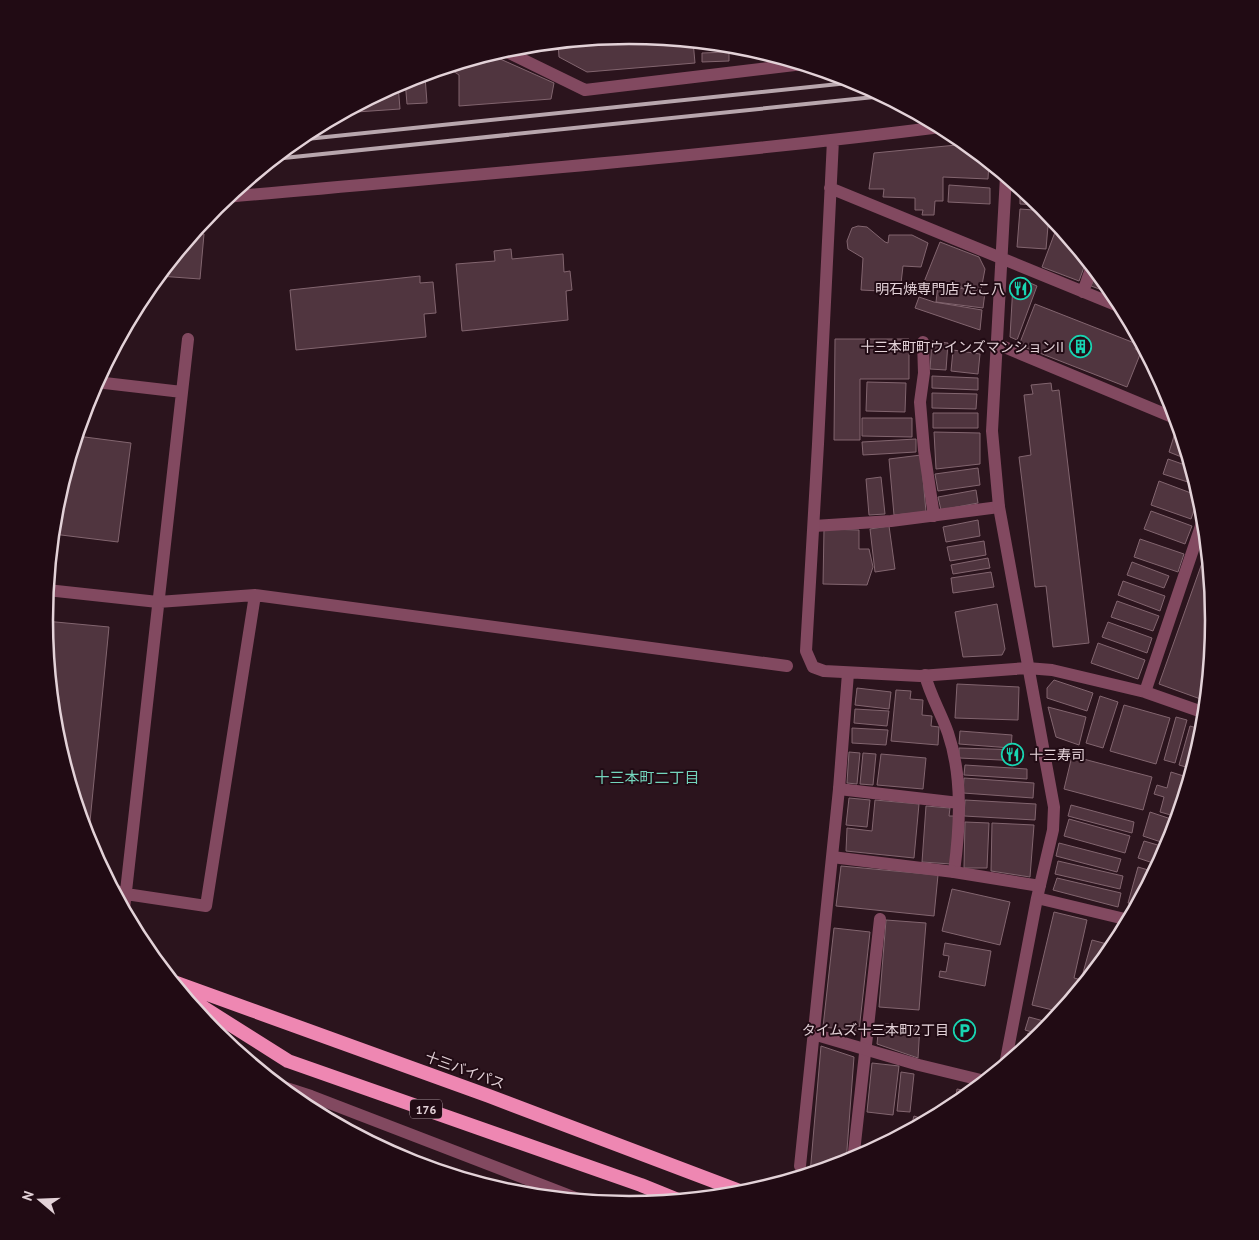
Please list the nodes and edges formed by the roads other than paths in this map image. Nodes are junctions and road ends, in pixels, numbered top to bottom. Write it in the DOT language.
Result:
graph roads {
  1 [pos="514,56"];
  2 [pos="788,66"];
  3 [pos="929,128"];
  4 [pos="833,140"];
  5 [pos="1006,184"];
  6 [pos="830,188"];
  7 [pos="241,196"];
  8 [pos="1002,258"];
  9 [pos="1090,273"];
  10 [pos="1083,292"];
  11 [pos="1111,303"];
  12 [pos="188,339"];
  13 [pos="923,342"];
  14 [pos="997,344"];
  15 [pos="105,383"];
  16 [pos="182,392"];
  17 [pos="1167,414"];
  18 [pos="999,507"];
  19 [pos="934,516"];
  20 [pos="814,526"];
  21 [pos="1199,532"];
  22 [pos="54,591"];
  23 [pos="255,595"];
  24 [pos="158,602"];
  25 [pos="787,666"];
  26 [pos="1027,668"];
  27 [pos="848,673"];
  28 [pos="925,675"];
  29 [pos="1145,692"];
  30 [pos="1198,711"];
  31 [pos="839,789"];
  32 [pos="958,802"];
  33 [pos="832,857"];
  34 [pos="954,872"];
  35 [pos="120,889"];
  36 [pos="122,892"];
  37 [pos="1039,892"];
  38 [pos="1123,918"];
  39 [pos="880,919"];
  40 [pos="184,986"];
  41 [pos="203,1007"];
  42 [pos="813,1034"];
  43 [pos="866,1049"];
  44 [pos="1007,1055"];
  45 [pos="977,1079"];
  46 [pos="301,1093"];
  47 [pos="854,1150"];
  48 [pos="800,1166"];
  49 [pos="729,1187"];
  50 [pos="559,1192"];
  51 [pos="666,1195"];
  1 -- 2 [label="street"];
  3 -- 4 [label="street"];
  4 -- 6 [label="street"];
  4 -- 7 [label="street"];
  5 -- 8 [label="street"];
  6 -- 8 [label="street"];
  6 -- 20 [label="street"];
  8 -- 10 [label="street"];
  8 -- 14 [label="street"];
  9 -- 10 [label="street"];
  10 -- 11 [label="street"];
  12 -- 16 [label="street"];
  13 -- 19 [label="street"];
  14 -- 17 [label="street"];
  14 -- 18 [label="street"];
  15 -- 16 [label="street"];
  16 -- 24 [label="street"];
  18 -- 19 [label="street"];
  18 -- 26 [label="street"];
  19 -- 20 [label="street"];
  20 -- 27 [label="street"];
  21 -- 29 [label="street"];
  22 -- 24 [label="street"];
  23 -- 24 [label="street"];
  23 -- 25 [label="street"];
  23 -- 36 [label="street"];
  24 -- 35 [label="street"];
  26 -- 28 [label="street"];
  26 -- 29 [label="street"];
  26 -- 37 [label="street"];
  27 -- 28 [label="street"];
  27 -- 31 [label="street"];
  28 -- 32 [label="street"];
  29 -- 30 [label="street"];
  31 -- 32 [label="street"];
  31 -- 33 [label="street"];
  32 -- 34 [label="street"];
  33 -- 34 [label="street"];
  33 -- 42 [label="street"];
  34 -- 37 [label="street"];
  37 -- 38 [label="street"];
  37 -- 44 [label="street"];
  39 -- 43 [label="street"];
  40 -- 49 [label="highway, 十三バイパス / 176"];
  41 -- 51 [label="highway, 176"];
  42 -- 43 [label="street"];
  42 -- 48 [label="street"];
  43 -- 45 [label="street"];
  43 -- 47 [label="street"];
  46 -- 50 [label="street"];
}
